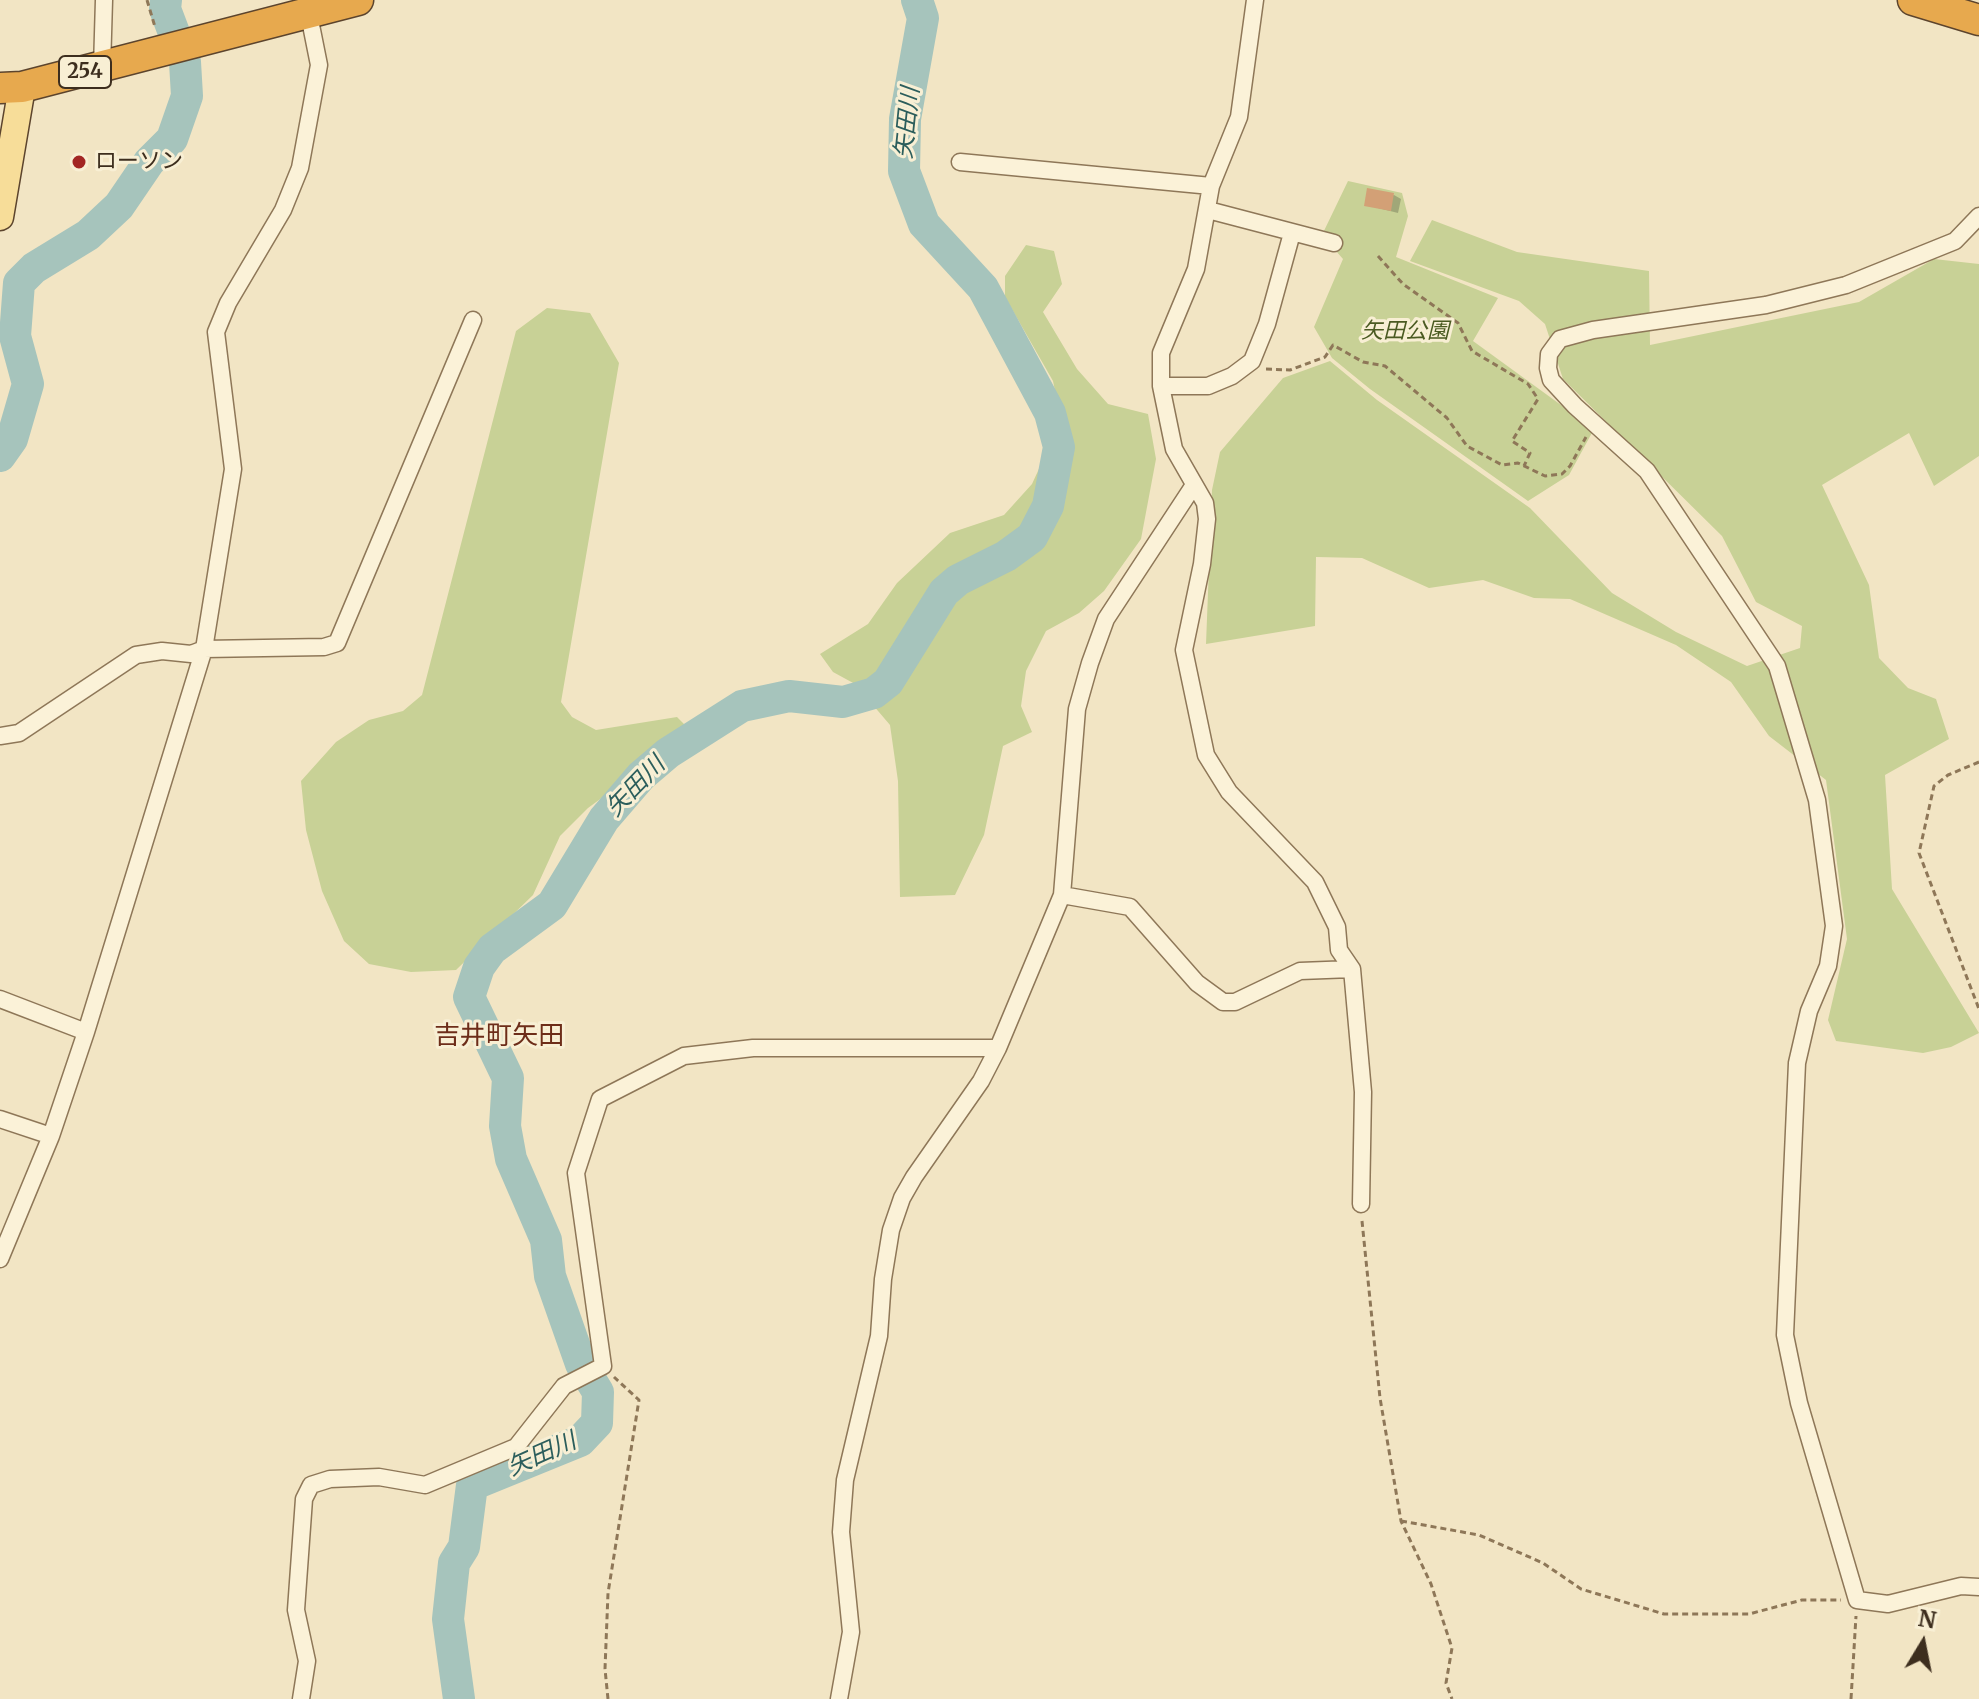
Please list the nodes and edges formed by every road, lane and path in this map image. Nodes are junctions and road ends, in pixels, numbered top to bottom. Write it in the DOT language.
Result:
graph roads {
  1 [pos="104,0"];
  2 [pos="147,0"];
  3 [pos="358,0"];
  4 [pos="1255,0"];
  5 [pos="1913,0"];
  6 [pos="309,15"];
  7 [pos="1979,20"];
  8 [pos="174,44"];
  9 [pos="102,68"];
  10 [pos="11,88"];
  11 [pos="960,162"];
  12 [pos="1211,186"];
  13 [pos="1208,210"];
  14 [pos="1979,216"];
  15 [pos="0,217"];
  16 [pos="1292,233"];
  17 [pos="1334,243"];
  18 [pos="1378,256"];
  19 [pos="473,320"];
  20 [pos="1247,365"];
  21 [pos="1161,386"];
  22 [pos="1593,422"];
  23 [pos="1524,466"];
  24 [pos="1194,485"];
  25 [pos="204,649"];
  26 [pos="0,736"];
  27 [pos="1979,762"];
  28 [pos="1062,895"];
  29 [pos="1352,969"];
  30 [pos="0,999"];
  31 [pos="1979,1009"];
  32 [pos="86,1032"];
  33 [pos="998,1048"];
  34 [pos="0,1119"];
  35 [pos="51,1136"];
  36 [pos="1361,1204"];
  37 [pos="0,1259"];
  38 [pos="603,1366"];
  39 [pos="1401,1521"];
  40 [pos="1979,1587"];
  41 [pos="1857,1600"];
  42 [pos="301,1699"];
  43 [pos="608,1699"];
  44 [pos="839,1699"];
  45 [pos="1452,1699"];
  46 [pos="1851,1699"];
  1 -- 9 [label="street"];
  2 -- 8 [label="path"];
  3 -- 6 [label="highway, 254"];
  4 -- 12 [label="street"];
  5 -- 7 [label="highway"];
  6 -- 8 [label="highway, 254"];
  6 -- 25 [label="street"];
  8 -- 9 [label="highway, 254"];
  9 -- 10 [label="highway, 254"];
  10 -- 15 [label="main road"];
  11 -- 12 [label="street"];
  12 -- 13 [label="street"];
  13 -- 16 [label="street"];
  13 -- 21 [label="street"];
  14 -- 22 [label="street"];
  16 -- 17 [label="street"];
  16 -- 20 [label="street"];
  18 -- 23 [label="path"];
  19 -- 25 [label="street"];
  20 -- 21 [label="street"];
  20 -- 23 [label="path"];
  21 -- 24 [label="street"];
  22 -- 23 [label="path"];
  22 -- 41 [label="street"];
  24 -- 28 [label="street"];
  24 -- 29 [label="street"];
  25 -- 26 [label="street"];
  25 -- 32 [label="street"];
  27 -- 31 [label="path"];
  28 -- 29 [label="street"];
  28 -- 33 [label="street"];
  29 -- 36 [label="street"];
  30 -- 32 [label="street"];
  32 -- 35 [label="street"];
  33 -- 38 [label="street"];
  33 -- 44 [label="street"];
  34 -- 35 [label="street"];
  35 -- 37 [label="street"];
  36 -- 39 [label="path"];
  38 -- 42 [label="street"];
  38 -- 43 [label="path"];
  39 -- 41 [label="path"];
  39 -- 45 [label="path"];
  40 -- 41 [label="street"];
  41 -- 46 [label="path"];
}
